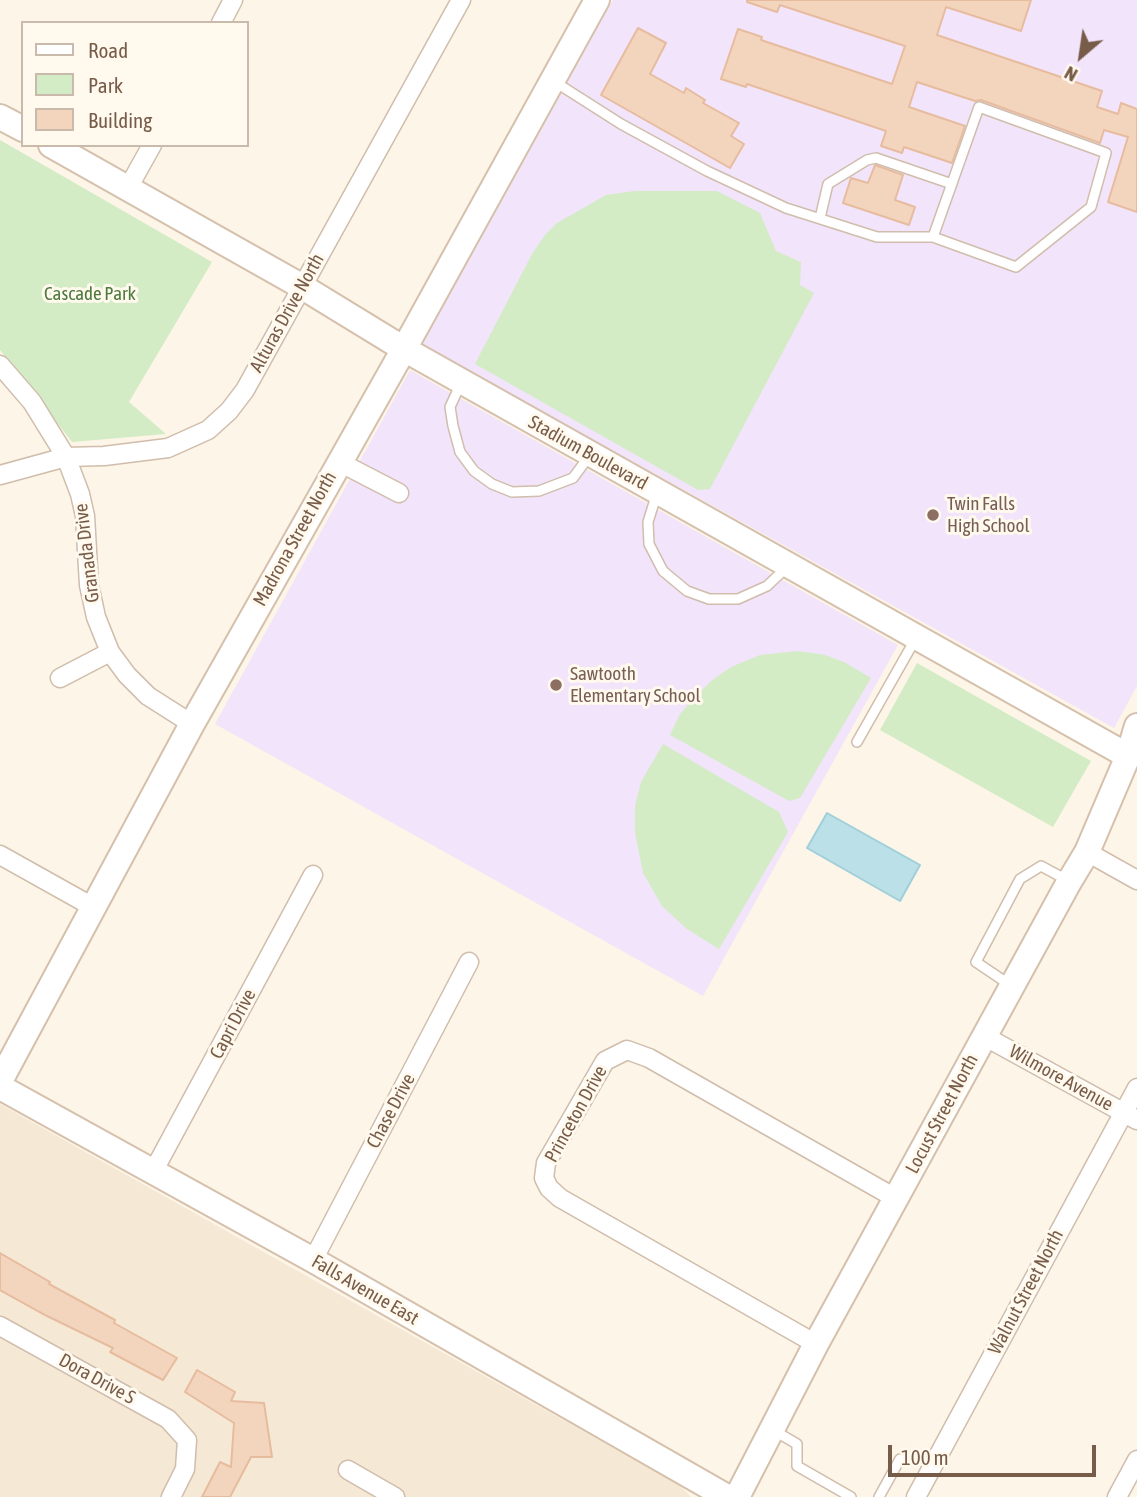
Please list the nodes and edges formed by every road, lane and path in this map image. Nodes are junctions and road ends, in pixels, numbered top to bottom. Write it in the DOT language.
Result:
graph roads {
  1 [pos="233,0"];
  2 [pos="461,0"];
  3 [pos="597,0"];
  4 [pos="222,21"];
  5 [pos="554,81"];
  6 [pos="0,117"];
  7 [pos="21,129"];
  8 [pos="55,147"];
  9 [pos="151,147"];
  10 [pos="952,184"];
  11 [pos="128,188"];
  12 [pos="820,218"];
  13 [pos="933,237"];
  14 [pos="301,286"];
  15 [pos="404,349"];
  16 [pos="0,365"];
  17 [pos="462,382"];
  18 [pos="591,454"];
  19 [pos="66,457"];
  20 [pos="339,462"];
  21 [pos="0,475"];
  22 [pos="658,492"];
  23 [pos="399,493"];
  24 [pos="789,565"];
  25 [pos="917,637"];
  26 [pos="110,652"];
  27 [pos="60,678"];
  28 [pos="192,724"];
  29 [pos="1137,726"];
  30 [pos="857,742"];
  31 [pos="1132,755"];
  32 [pos="1087,852"];
  33 [pos="0,855"];
  34 [pos="313,875"];
  35 [pos="1137,880"];
  36 [pos="1069,882"];
  37 [pos="93,907"];
  38 [pos="469,962"];
  39 [pos="1012,986"];
  40 [pos="984,1036"];
  41 [pos="0,1081"];
  42 [pos="0,1087"];
  43 [pos="1137,1088"];
  44 [pos="1130,1116"];
  45 [pos="153,1172"];
  46 [pos="897,1199"];
  47 [pos="313,1260"];
  48 [pos="0,1326"];
  49 [pos="816,1344"];
  50 [pos="772,1429"];
  51 [pos="900,1459"];
  52 [pos="1137,1460"];
  53 [pos="348,1470"];
  54 [pos="171,1497"];
  55 [pos="395,1497"];
  56 [pos="727,1497"];
  57 [pos="737,1497"];
  58 [pos="851,1497"];
  59 [pos="878,1497"];
  60 [pos="916,1497"];
  61 [pos="1117,1497"];
  1 -- 4 [label="street"];
  2 -- 14 [label="street, Alturas Drive North"];
  3 -- 5 [label="street, Madrona Street North"];
  5 -- 12 [label="lane"];
  5 -- 15 [label="street, Madrona Street North"];
  6 -- 7 [label="street"];
  8 -- 11 [label="street, Stadium Boulevard"];
  9 -- 11 [label="street"];
  10 -- 12 [label="lane"];
  10 -- 13 [label="lane"];
  10 -- 13 [label="lane"];
  11 -- 14 [label="street, Stadium Boulevard"];
  12 -- 13 [label="lane"];
  14 -- 15 [label="street, Stadium Boulevard"];
  14 -- 19 [label="street, Alturas Drive North"];
  15 -- 17 [label="street, Stadium Boulevard"];
  15 -- 20 [label="street, Madrona Street North"];
  16 -- 19 [label="street, Granada Drive"];
  17 -- 18 [label="street, Stadium Boulevard"];
  17 -- 18 [label="lane"];
  18 -- 22 [label="street, Stadium Boulevard"];
  19 -- 21 [label="street, Alturas Drive North"];
  19 -- 26 [label="street, Granada Drive"];
  20 -- 23 [label="street"];
  20 -- 28 [label="street, Madrona Street North"];
  22 -- 24 [label="street, Stadium Boulevard"];
  22 -- 24 [label="lane"];
  24 -- 25 [label="street, Stadium Boulevard"];
  25 -- 30 [label="lane"];
  25 -- 31 [label="street, Stadium Boulevard"];
  26 -- 27 [label="street"];
  26 -- 28 [label="street, Granada Drive"];
  28 -- 37 [label="street, Madrona Street North"];
  29 -- 31 [label="street, Locust Street North"];
  31 -- 32 [label="street, Locust Street North"];
  32 -- 35 [label="street"];
  32 -- 36 [label="street, Locust Street North"];
  33 -- 37 [label="street"];
  34 -- 45 [label="street, Capri Drive"];
  36 -- 39 [label="street, Locust Street North"];
  36 -- 39 [label="lane"];
  37 -- 41 [label="street, Madrona Street North"];
  38 -- 47 [label="street, Chase Drive"];
  39 -- 40 [label="street, Locust Street North"];
  40 -- 44 [label="street, Wilmore Avenue"];
  40 -- 46 [label="street, Locust Street North"];
  42 -- 45 [label="street, Falls Avenue East"];
  43 -- 44 [label="street, Walnut Street North"];
  44 -- 60 [label="street, Walnut Street North"];
  45 -- 47 [label="street, Falls Avenue East"];
  46 -- 49 [label="street, Locust Street North"];
  46 -- 49 [label="street, Princeton Drive"];
  47 -- 56 [label="street, Falls Avenue East"];
  48 -- 54 [label="street, Dora Drive S"];
  49 -- 50 [label="street, Locust Street North"];
  50 -- 57 [label="street, Locust Street North"];
  50 -- 58 [label="lane"];
  51 -- 59 [label="lane"];
  52 -- 61 [label="street"];
  53 -- 55 [label="street"];
}
